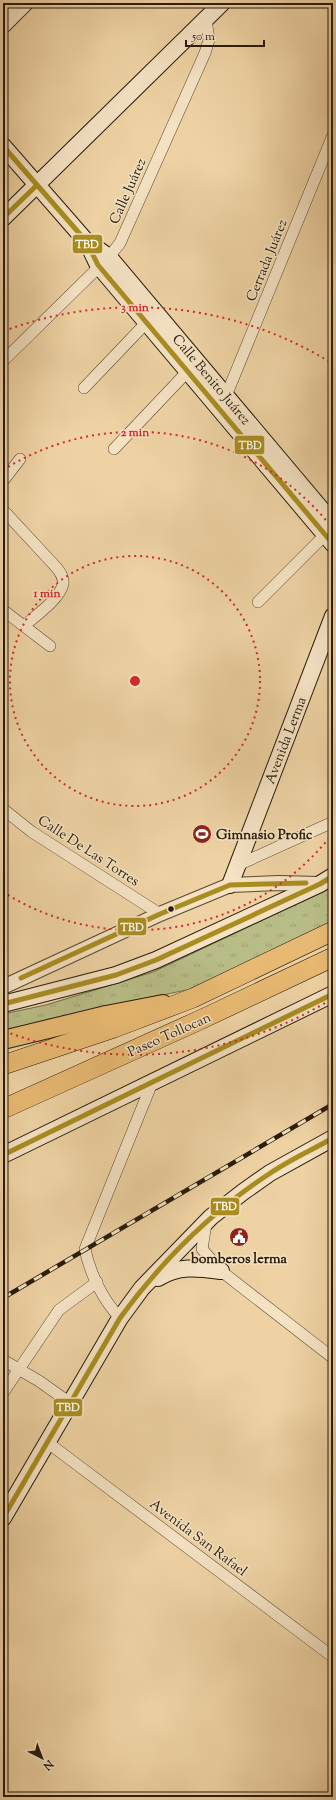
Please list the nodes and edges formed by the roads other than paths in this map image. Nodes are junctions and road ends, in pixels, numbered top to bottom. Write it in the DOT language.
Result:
graph roads {
  1 [pos="25,3"];
  2 [pos="222,3"];
  3 [pos="206,19"];
  4 [pos="3,26"];
  5 [pos="333,135"];
  6 [pos="3,146"];
  7 [pos="37,185"];
  8 [pos="3,218"];
  9 [pos="104,261"];
  10 [pos="147,322"];
  11 [pos="167,335"];
  12 [pos="3,361"];
  13 [pos="188,371"];
  14 [pos="84,388"];
  15 [pos="226,396"];
  16 [pos="114,449"];
  17 [pos="20,459"];
  18 [pos="3,481"];
  19 [pos="3,510"];
  20 [pos="330,534"];
  21 [pos="258,602"];
  22 [pos="3,610"];
  23 [pos="333,616"];
  24 [pos="24,626"];
  25 [pos="50,646"];
  26 [pos="3,809"];
  27 [pos="333,822"];
  28 [pos="238,865"];
  29 [pos="327,880"];
  30 [pos="230,885"];
  31 [pos="160,914"];
  32 [pos="333,931"];
  33 [pos="333,957"];
  34 [pos="3,987"];
  35 [pos="333,994"];
  36 [pos="193,998"];
  37 [pos="20,1000"];
  38 [pos="3,1004"];
  39 [pos="3,1040"];
  40 [pos="3,1065"];
  41 [pos="152,1083"];
  42 [pos="3,1109"];
  43 [pos="333,1138"];
  44 [pos="3,1155"];
  45 [pos="206,1224"];
  46 [pos="221,1271"];
  47 [pos="97,1282"];
  48 [pos="142,1288"];
  49 [pos="120,1318"];
  50 [pos="333,1358"];
  51 [pos="3,1360"];
  52 [pos="19,1370"];
  53 [pos="3,1393"];
  54 [pos="70,1403"];
  55 [pos="47,1442"];
  56 [pos="3,1518"];
  57 [pos="333,1657"];
  1 -- 4 [label="main road"];
  2 -- 3 [label="main road"];
  3 -- 7 [label="main road"];
  3 -- 9 [label="street, Calle Juárez"];
  5 -- 15 [label="street, Cerrada Juárez"];
  6 -- 7 [label="main road, Calle Benito Juárez"];
  7 -- 8 [label="main road"];
  7 -- 9 [label="main road, Calle Benito Juárez"];
  9 -- 10 [label="main road, Calle Benito Juárez"];
  9 -- 11 [label="main road, Calle Benito Juárez"];
  9 -- 12 [label="street, Calle Juárez"];
  10 -- 11 [label="main road, Calle Benito Juárez"];
  10 -- 14 [label="street"];
  11 -- 13 [label="main road, Calle Benito Juárez"];
  11 -- 15 [label="main road, Calle Benito Juárez"];
  13 -- 16 [label="street"];
  13 -- 20 [label="main road, Calle Benito Juárez"];
  15 -- 20 [label="main road, Calle Benito Juárez"];
  17 -- 18 [label="street"];
  19 -- 24 [label="street"];
  20 -- 21 [label="street"];
  22 -- 24 [label="street"];
  23 -- 28 [label="main road, Avenida Lerma"];
  24 -- 25 [label="street"];
  26 -- 31 [label="street, Calle De Las Torres"];
  27 -- 28 [label="street"];
  28 -- 30 [label="main road, Avenida Lerma"];
  29 -- 30 [label="street"];
  29 -- 37 [label="main road"];
  30 -- 31 [label="street"];
  31 -- 34 [label="street"];
  32 -- 36 [label="highway, Paseo Tollocan"];
  33 -- 42 [label="highway, Paseo Tollocan"];
  34 -- 37 [label="street"];
  35 -- 41 [label="main road"];
  36 -- 39 [label="main road"];
  36 -- 40 [label="highway, Paseo Tollocan"];
  37 -- 38 [label="main road"];
  41 -- 44 [label="main road"];
  41 -- 47 [label="street"];
  43 -- 45 [label="main road"];
  45 -- 46 [label="street"];
  45 -- 48 [label="main road"];
  46 -- 48 [label="main road"];
  46 -- 50 [label="street"];
  47 -- 49 [label="street"];
  47 -- 52 [label="street"];
  48 -- 49 [label="main road"];
  49 -- 54 [label="main road"];
  51 -- 52 [label="street"];
  52 -- 53 [label="street"];
  52 -- 54 [label="street"];
  54 -- 55 [label="main road"];
  55 -- 56 [label="main road"];
  55 -- 57 [label="street, Avenida San Rafael"];
}
